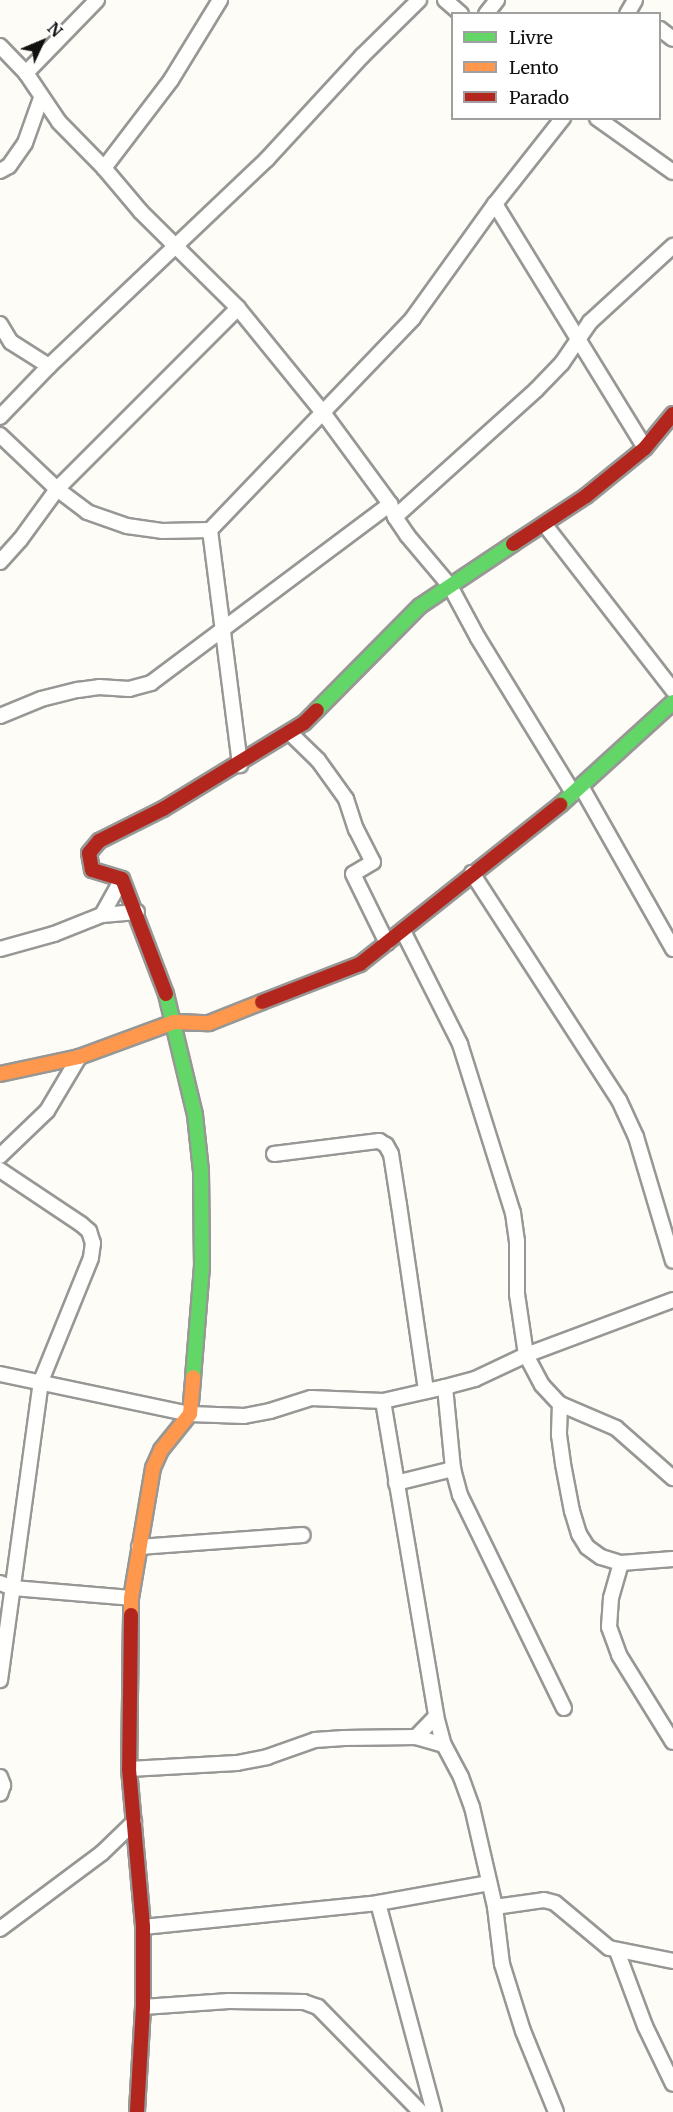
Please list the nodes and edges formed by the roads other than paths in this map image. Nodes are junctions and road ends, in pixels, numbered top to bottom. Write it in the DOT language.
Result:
graph roads {
  1 [pos="97,0"];
  2 [pos="220,0"];
  3 [pos="419,0"];
  4 [pos="444,0"];
  5 [pos="459,12"];
  6 [pos="661,30"];
  7 [pos="673,39"];
  8 [pos="0,46"];
  9 [pos="26,73"];
  10 [pos="41,98"];
  11 [pos="561,120"];
  12 [pos="600,120"];
  13 [pos="104,168"];
  14 [pos="0,171"];
  15 [pos="673,172"];
  16 [pos="495,204"];
  17 [pos="176,245"];
  18 [pos="673,246"];
  19 [pos="238,308"];
  20 [pos="0,324"];
  21 [pos="576,340"];
  22 [pos="6,344"];
  23 [pos="49,366"];
  24 [pos="324,414"];
  25 [pos="673,414"];
  26 [pos="0,417"];
  27 [pos="0,435"];
  28 [pos="645,448"];
  29 [pos="57,489"];
  30 [pos="392,511"];
  31 [pos="545,525"];
  32 [pos="210,530"];
  33 [pos="0,562"];
  34 [pos="450,586"];
  35 [pos="224,630"];
  36 [pos="673,690"];
  37 [pos="673,702"];
  38 [pos="0,716"];
  39 [pos="290,733"];
  40 [pos="240,765"];
  41 [pos="578,791"];
  42 [pos="472,873"];
  43 [pos="122,879"];
  44 [pos="137,912"];
  45 [pos="102,915"];
  46 [pos="403,931"];
  47 [pos="387,943"];
  48 [pos="0,949"];
  49 [pos="673,949"];
  50 [pos="174,1022"];
  51 [pos="79,1057"];
  52 [pos="0,1074"];
  53 [pos="274,1154"];
  54 [pos="0,1156"];
  55 [pos="0,1170"];
  56 [pos="673,1261"];
  57 [pos="673,1300"];
  58 [pos="526,1354"];
  59 [pos="0,1374"];
  60 [pos="41,1381"];
  61 [pos="445,1387"];
  62 [pos="426,1391"];
  63 [pos="383,1401"];
  64 [pos="560,1404"];
  65 [pos="190,1414"];
  66 [pos="453,1469"];
  67 [pos="673,1478"];
  68 [pos="396,1483"];
  69 [pos="303,1535"];
  70 [pos="139,1547"];
  71 [pos="673,1559"];
  72 [pos="621,1563"];
  73 [pos="7,1585"];
  74 [pos="131,1598"];
  75 [pos="0,1680"];
  76 [pos="564,1708"];
  77 [pos="436,1716"];
  78 [pos="416,1737"];
  79 [pos="673,1742"];
  80 [pos="444,1745"];
  81 [pos="129,1769"];
  82 [pos="0,1777"];
  83 [pos="0,1794"];
  84 [pos="134,1822"];
  85 [pos="489,1884"];
  86 [pos="378,1903"];
  87 [pos="495,1907"];
  88 [pos="143,1927"];
  89 [pos="0,1929"];
  90 [pos="617,1951"];
  91 [pos="673,1961"];
  92 [pos="143,2007"];
  93 [pos="673,2084"];
  94 [pos="137,2112"];
  95 [pos="421,2112"];
  96 [pos="434,2112"];
  97 [pos="556,2112"];
  1 -- 9 [label="street"];
  2 -- 13 [label="street"];
  3 -- 17 [label="street"];
  4 -- 5 [label="street"];
  6 -- 7 [label="street"];
  8 -- 9 [label="street"];
  9 -- 10 [label="street"];
  10 -- 13 [label="street"];
  10 -- 14 [label="street"];
  11 -- 16 [label="street"];
  12 -- 15 [label="street"];
  13 -- 17 [label="street"];
  16 -- 21 [label="street"];
  16 -- 24 [label="street"];
  17 -- 19 [label="street"];
  17 -- 23 [label="street"];
  18 -- 21 [label="street"];
  19 -- 24 [label="street"];
  19 -- 29 [label="street"];
  20 -- 22 [label="street"];
  21 -- 28 [label="street"];
  21 -- 30 [label="street"];
  22 -- 23 [label="street"];
  23 -- 26 [label="street"];
  24 -- 30 [label="street"];
  24 -- 32 [label="street"];
  25 -- 28 [label="street"];
  27 -- 29 [label="street"];
  28 -- 31 [label="street"];
  29 -- 32 [label="street"];
  29 -- 33 [label="street"];
  30 -- 34 [label="street"];
  30 -- 35 [label="street"];
  31 -- 34 [label="street"];
  31 -- 36 [label="street"];
  32 -- 35 [label="street"];
  34 -- 39 [label="street"];
  34 -- 41 [label="street"];
  35 -- 38 [label="street"];
  35 -- 40 [label="street"];
  37 -- 41 [label="street"];
  39 -- 40 [label="street"];
  39 -- 47 [label="street"];
  40 -- 43 [label="street"];
  41 -- 42 [label="street"];
  41 -- 49 [label="street"];
  42 -- 46 [label="street"];
  42 -- 56 [label="street"];
  43 -- 44 [label="street"];
  43 -- 45 [label="street"];
  44 -- 45 [label="street"];
  44 -- 50 [label="street"];
  45 -- 48 [label="street"];
  46 -- 47 [label="street"];
  46 -- 58 [label="street"];
  47 -- 50 [label="street"];
  50 -- 51 [label="street"];
  50 -- 65 [label="street"];
  51 -- 52 [label="street"];
  51 -- 54 [label="street"];
  53 -- 62 [label="street"];
  55 -- 60 [label="street"];
  57 -- 58 [label="street"];
  58 -- 61 [label="street"];
  58 -- 64 [label="street"];
  59 -- 60 [label="street"];
  60 -- 65 [label="street"];
  60 -- 73 [label="street"];
  61 -- 62 [label="street"];
  61 -- 66 [label="street"];
  62 -- 63 [label="street"];
  63 -- 65 [label="street"];
  63 -- 68 [label="street"];
  64 -- 67 [label="street"];
  64 -- 72 [label="street"];
  65 -- 70 [label="street"];
  66 -- 68 [label="street"];
  66 -- 76 [label="street"];
  68 -- 77 [label="street"];
  69 -- 70 [label="street"];
  70 -- 74 [label="street"];
  71 -- 72 [label="street"];
  72 -- 79 [label="street"];
  73 -- 74 [label="street"];
  73 -- 75 [label="street"];
  74 -- 81 [label="street"];
  77 -- 78 [label="street"];
  77 -- 80 [label="street"];
  78 -- 80 [label="street"];
  78 -- 81 [label="street"];
  80 -- 85 [label="street"];
  81 -- 84 [label="street"];
  82 -- 83 [label="street"];
  84 -- 88 [label="street"];
  84 -- 89 [label="street"];
  85 -- 86 [label="street"];
  85 -- 87 [label="street"];
  86 -- 88 [label="street"];
  86 -- 96 [label="street"];
  87 -- 90 [label="street"];
  87 -- 97 [label="street"];
  88 -- 92 [label="street"];
  90 -- 91 [label="street"];
  90 -- 93 [label="street"];
  92 -- 94 [label="street"];
  92 -- 95 [label="street"];
}
